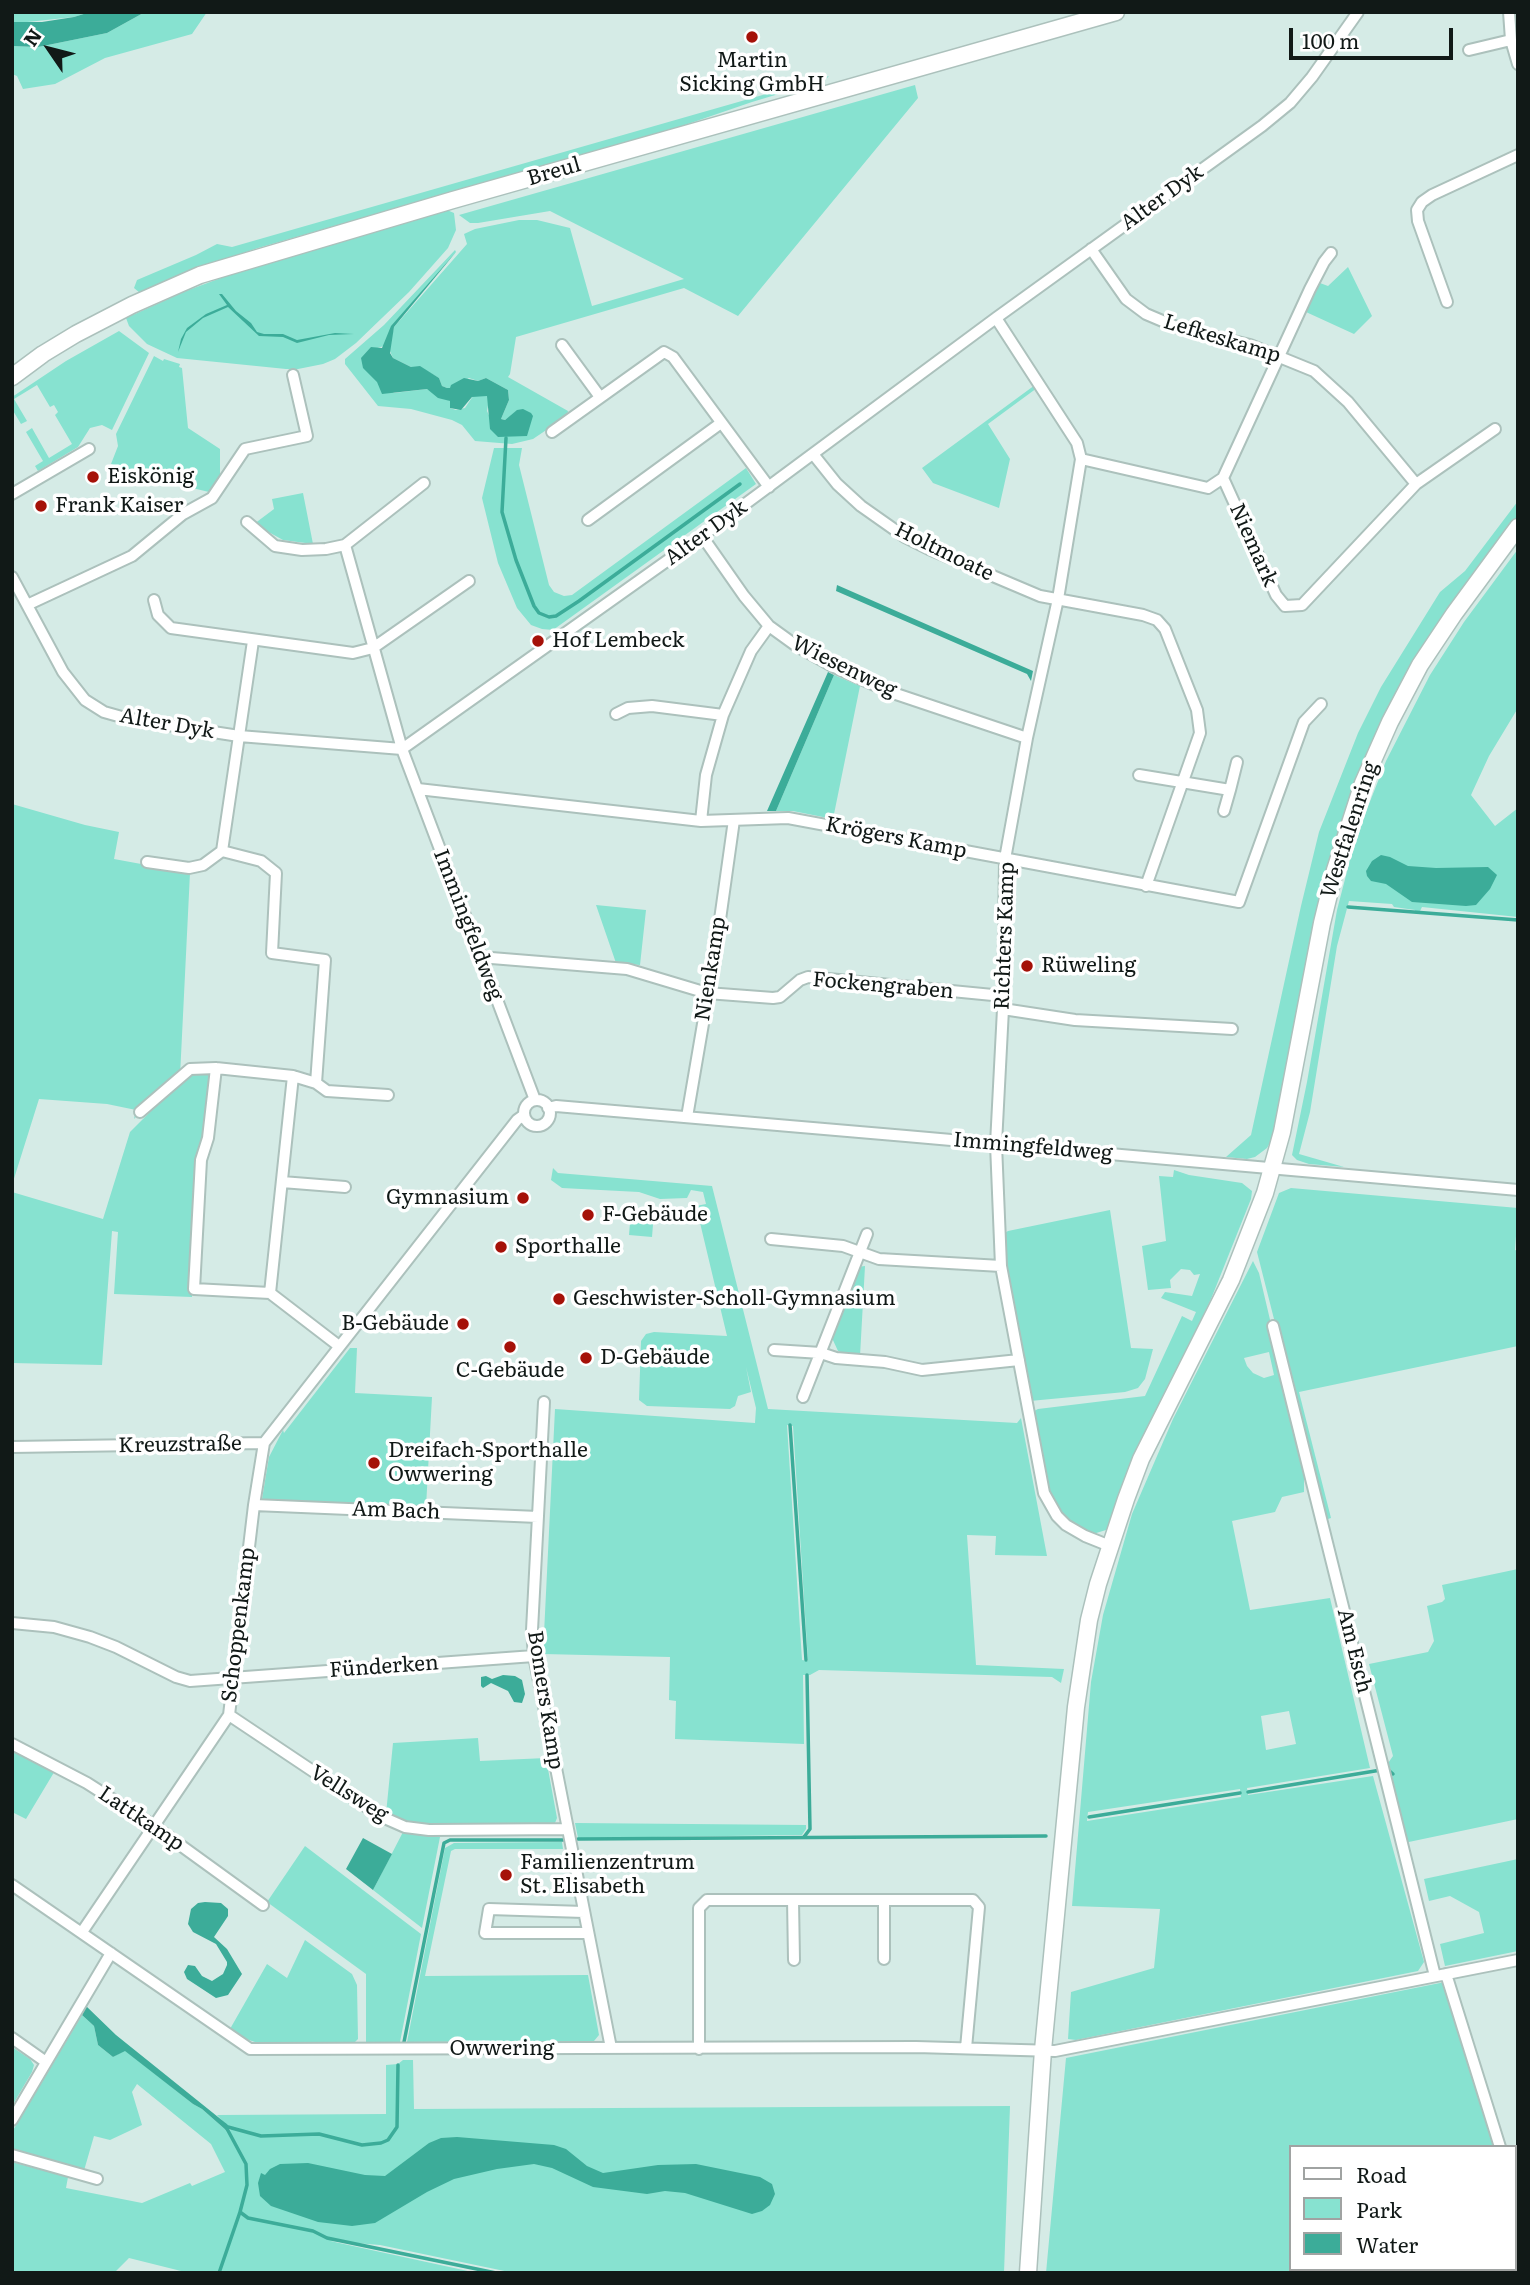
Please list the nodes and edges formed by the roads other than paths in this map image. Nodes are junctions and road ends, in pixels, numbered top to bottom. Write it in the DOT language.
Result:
graph roads {
  1 [pos="1116,12"];
  2 [pos="1358,12"];
  3 [pos="1509,12"];
  4 [pos="1511,40"];
  5 [pos="1469,50"];
  6 [pos="1518,64"];
  7 [pos="1518,155"];
  8 [pos="1091,249"];
  9 [pos="1331,253"];
  10 [pos="1447,302"];
  11 [pos="996,318"];
  12 [pos="562,345"];
  13 [pos="1279,356"];
  14 [pos="293,375"];
  15 [pos="12,377"];
  16 [pos="600,397"];
  17 [pos="721,423"];
  18 [pos="1495,429"];
  19 [pos="552,432"];
  20 [pos="89,449"];
  21 [pos="813,454"];
  22 [pos="1081,459"];
  23 [pos="1223,478"];
  24 [pos="424,483"];
  25 [pos="1416,484"];
  26 [pos="769,487"];
  27 [pos="12,494"];
  28 [pos="588,520"];
  29 [pos="247,522"];
  30 [pos="1518,527"];
  31 [pos="702,536"];
  32 [pos="345,545"];
  33 [pos="12,577"];
  34 [pos="469,581"];
  35 [pos="1058,599"];
  36 [pos="154,600"];
  37 [pos="27,605"];
  38 [pos="769,626"];
  39 [pos="253,641"];
  40 [pos="373,648"];
  41 [pos="1321,704"];
  42 [pos="616,714"];
  43 [pos="723,715"];
  44 [pos="239,736"];
  45 [pos="1027,738"];
  46 [pos="402,749"];
  47 [pos="1237,762"];
  48 [pos="1139,775"];
  49 [pos="1182,783"];
  50 [pos="418,789"];
  51 [pos="1230,790"];
  52 [pos="1224,811"];
  53 [pos="734,820"];
  54 [pos="701,821"];
  55 [pos="222,851"];
  56 [pos="1006,859"];
  57 [pos="148,862"];
  58 [pos="1146,886"];
  59 [pos="480,957"];
  60 [pos="708,993"];
  61 [pos="1003,996"];
  62 [pos="1003,1009"];
  63 [pos="1232,1029"];
  64 [pos="216,1068"];
  65 [pos="293,1076"];
  66 [pos="316,1083"];
  67 [pos="388,1095"];
  68 [pos="535,1100"];
  69 [pos="548,1108"];
  70 [pos="140,1112"];
  71 [pos="524,1115"];
  72 [pos="687,1117"];
  73 [pos="996,1144"];
  74 [pos="1273,1170"];
  75 [pos="282,1182"];
  76 [pos="345,1187"];
  77 [pos="1518,1190"];
  78 [pos="867,1234"];
  79 [pos="771,1239"];
  80 [pos="860,1252"];
  81 [pos="1001,1266"];
  82 [pos="270,1293"];
  83 [pos="1273,1326"];
  84 [pos="339,1346"];
  85 [pos="774,1350"];
  86 [pos="821,1353"];
  87 [pos="1019,1360"];
  88 [pos="803,1397"];
  89 [pos="544,1402"];
  90 [pos="264,1443"];
  91 [pos="12,1447"];
  92 [pos="254,1505"];
  93 [pos="538,1517"];
  94 [pos="1110,1546"];
  95 [pos="12,1623"];
  96 [pos="534,1656"];
  97 [pos="234,1677"];
  98 [pos="229,1715"];
  99 [pos="12,1744"];
  100 [pos="154,1826"];
  101 [pos="568,1829"];
  102 [pos="12,1885"];
  103 [pos="793,1900"];
  104 [pos="884,1900"];
  105 [pos="263,1905"];
  106 [pos="584,1912"];
  107 [pos="82,1932"];
  108 [pos="588,1933"];
  109 [pos="111,1954"];
  110 [pos="884,1959"];
  111 [pos="794,1960"];
  112 [pos="1518,1960"];
  113 [pos="1441,1975"];
  114 [pos="12,2038"];
  115 [pos="966,2048"];
  116 [pos="611,2049"];
  117 [pos="699,2049"];
  118 [pos="1043,2050"];
  119 [pos="47,2062"];
  120 [pos="12,2120"];
  121 [pos="1499,2145"];
  122 [pos="12,2155"];
  123 [pos="97,2179"];
  124 [pos="1028,2273"];
  1 -- 15 [label="street, Breul"];
  2 -- 8 [label="street, Alter Dyk"];
  3 -- 4 [label="street"];
  4 -- 5 [label="street"];
  4 -- 6 [label="street"];
  7 -- 10 [label="street"];
  8 -- 11 [label="street, Alter Dyk"];
  8 -- 13 [label="street, Lefkeskamp"];
  9 -- 13 [label="street"];
  11 -- 21 [label="street, Alter Dyk"];
  11 -- 22 [label="street"];
  12 -- 16 [label="street"];
  13 -- 23 [label="street"];
  13 -- 25 [label="street, Lefkeskamp"];
  14 -- 37 [label="street"];
  16 -- 17 [label="street"];
  16 -- 19 [label="street"];
  17 -- 26 [label="street"];
  17 -- 28 [label="street"];
  18 -- 25 [label="street, Niemark"];
  20 -- 27 [label="street"];
  21 -- 26 [label="street, Alter Dyk"];
  21 -- 35 [label="street, Holtmoate"];
  22 -- 23 [label="street, Niemark"];
  22 -- 35 [label="street, Richters Kamp"];
  23 -- 25 [label="street, Niemark"];
  24 -- 32 [label="street"];
  26 -- 31 [label="street, Alter Dyk"];
  29 -- 32 [label="street"];
  30 -- 74 [label="street, Westfalenring"];
  31 -- 38 [label="street, Wiesenweg"];
  31 -- 46 [label="street, Alter Dyk"];
  32 -- 40 [label="street, Immingfeldweg"];
  33 -- 37 [label="street, Alter Dyk"];
  34 -- 40 [label="street"];
  35 -- 45 [label="street, Richters Kamp"];
  35 -- 49 [label="street, Holtmoate"];
  36 -- 39 [label="street"];
  37 -- 44 [label="street, Alter Dyk"];
  38 -- 43 [label="street"];
  38 -- 45 [label="street, Wiesenweg"];
  39 -- 40 [label="street"];
  39 -- 44 [label="street"];
  40 -- 46 [label="street, Immingfeldweg"];
  41 -- 58 [label="street, Krögers Kamp"];
  42 -- 43 [label="street"];
  43 -- 54 [label="street"];
  44 -- 46 [label="street, Alter Dyk"];
  44 -- 55 [label="street"];
  45 -- 56 [label="street, Richters Kamp"];
  46 -- 50 [label="street, Immingfeldweg"];
  47 -- 51 [label="street"];
  48 -- 49 [label="street"];
  49 -- 51 [label="street"];
  49 -- 58 [label="street, Holtmoate"];
  50 -- 54 [label="street, Krögers Kamp"];
  50 -- 59 [label="street, Immingfeldweg"];
  51 -- 52 [label="street"];
  53 -- 54 [label="street, Krögers Kamp"];
  53 -- 56 [label="street, Krögers Kamp"];
  53 -- 60 [label="street, Nienkamp"];
  55 -- 57 [label="street"];
  55 -- 66 [label="street"];
  56 -- 58 [label="street, Krögers Kamp"];
  56 -- 61 [label="street, Richters Kamp"];
  59 -- 60 [label="street, Fockengraben"];
  59 -- 68 [label="street, Immingfeldweg"];
  60 -- 61 [label="street, Fockengraben"];
  60 -- 72 [label="street, Nienkamp"];
  61 -- 62 [label="street, Richters Kamp"];
  62 -- 63 [label="street"];
  62 -- 73 [label="street, Richters Kamp"];
  64 -- 65 [label="street"];
  64 -- 70 [label="street"];
  64 -- 82 [label="street"];
  65 -- 66 [label="street"];
  65 -- 75 [label="street"];
  66 -- 67 [label="street"];
  68 -- 69 [label="street"];
  68 -- 71 [label="street"];
  69 -- 71 [label="street"];
  69 -- 72 [label="street, Immingfeldweg"];
  71 -- 84 [label="street, Kreuzstraße"];
  72 -- 73 [label="street, Immingfeldweg"];
  73 -- 74 [label="street, Immingfeldweg"];
  73 -- 81 [label="street, Richters Kamp"];
  74 -- 77 [label="street, Immingfeldweg"];
  74 -- 94 [label="street, Westfalenring"];
  75 -- 76 [label="street"];
  75 -- 82 [label="street"];
  78 -- 80 [label="street"];
  79 -- 80 [label="street"];
  80 -- 81 [label="street"];
  80 -- 86 [label="street"];
  81 -- 87 [label="street, Richters Kamp"];
  82 -- 84 [label="street"];
  83 -- 113 [label="street, Am Esch"];
  84 -- 90 [label="street, Kreuzstraße"];
  85 -- 86 [label="street"];
  86 -- 87 [label="street"];
  86 -- 88 [label="street"];
  87 -- 94 [label="street, Richters Kamp"];
  89 -- 93 [label="street, Bomers Kamp"];
  90 -- 91 [label="street, Kreuzstraße"];
  90 -- 92 [label="street, Schoppenkamp"];
  92 -- 93 [label="street, Am Bach"];
  92 -- 97 [label="street, Schoppenkamp"];
  93 -- 96 [label="street, Bomers Kamp"];
  94 -- 118 [label="street, Westfalenring"];
  95 -- 97 [label="street, Fünderken"];
  96 -- 97 [label="street, Fünderken"];
  96 -- 101 [label="street, Bomers Kamp"];
  97 -- 98 [label="street, Schoppenkamp"];
  98 -- 100 [label="street, Schoppenkamp"];
  98 -- 101 [label="street, Vellsweg"];
  99 -- 100 [label="street, Lattkamp"];
  100 -- 105 [label="street, Lattkamp"];
  100 -- 107 [label="street, Schoppenkamp"];
  101 -- 106 [label="street, Bomers Kamp"];
  102 -- 107 [label="street, Owwering"];
  103 -- 104 [label="street"];
  103 -- 111 [label="street"];
  103 -- 117 [label="street"];
  104 -- 110 [label="street"];
  104 -- 115 [label="street"];
  106 -- 108 [label="street, Bomers Kamp"];
  106 -- 108 [label="street"];
  107 -- 109 [label="street, Owwering"];
  108 -- 116 [label="street, Bomers Kamp"];
  109 -- 116 [label="street, Owwering"];
  109 -- 119 [label="street"];
  112 -- 113 [label="street"];
  113 -- 118 [label="street"];
  113 -- 121 [label="street, Am Esch"];
  114 -- 119 [label="street"];
  115 -- 117 [label="street, Owwering"];
  115 -- 118 [label="street, Owwering"];
  116 -- 117 [label="street, Owwering"];
  118 -- 124 [label="street, Westfalenring"];
  119 -- 120 [label="street"];
  122 -- 123 [label="street"];
}
